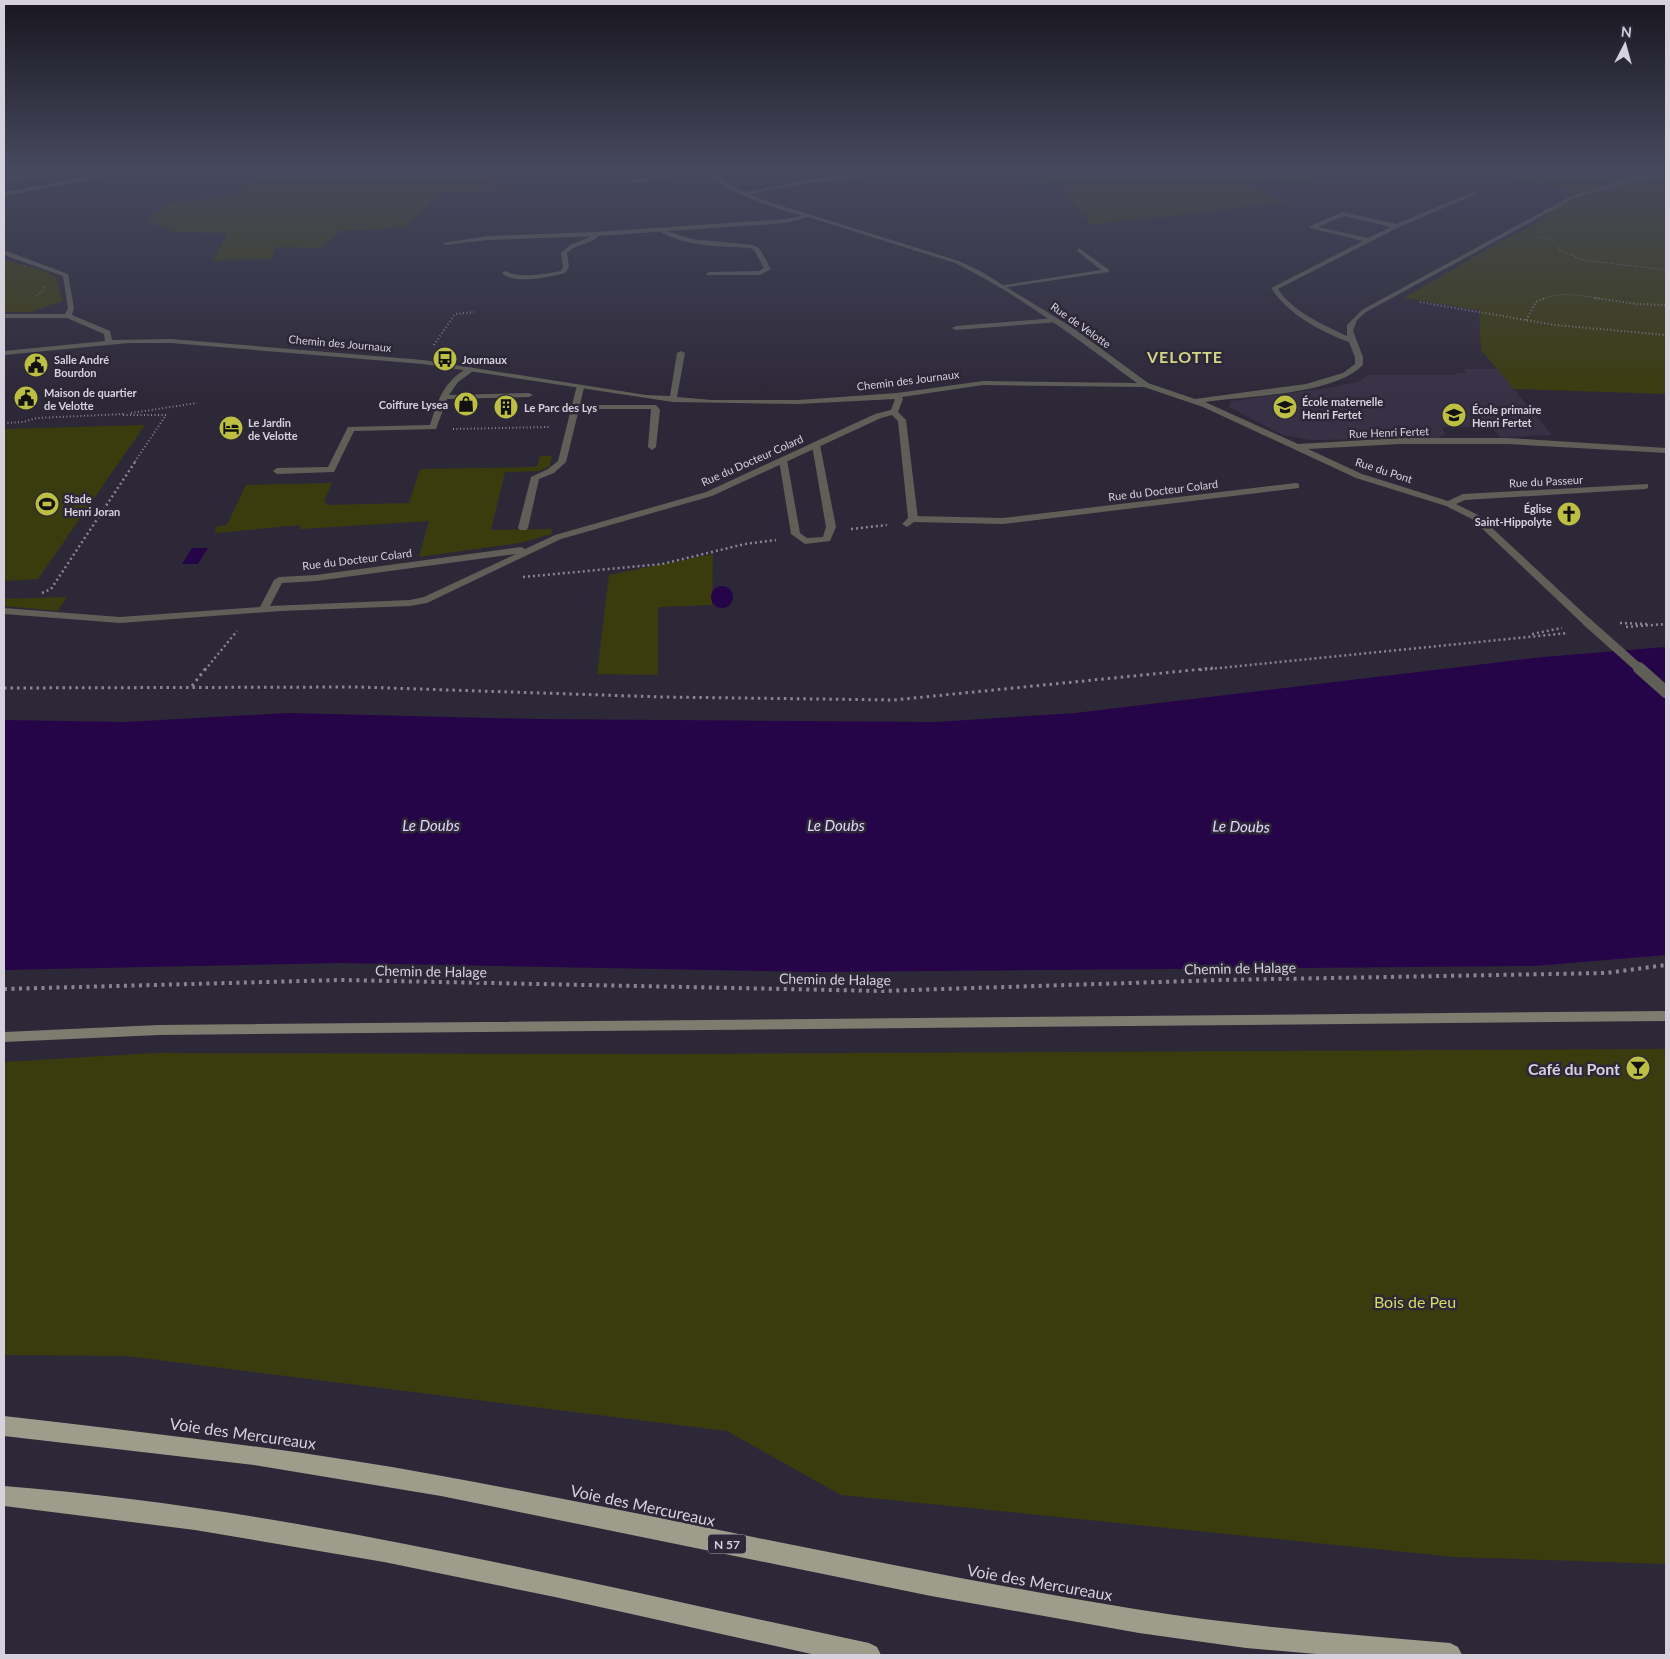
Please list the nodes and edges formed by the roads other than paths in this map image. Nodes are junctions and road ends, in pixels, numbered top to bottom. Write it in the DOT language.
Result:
graph roads {
  1 [pos="573,245"];
  2 [pos="745,245"];
  3 [pos="903,245"];
  4 [pos="1356,245"];
  5 [pos="1485,245"];
  6 [pos="1079,250"];
  7 [pos="4,252"];
  8 [pos="505,273"];
  9 [pos="709,274"];
  10 [pos="1001,286"];
  11 [pos="4,316"];
  12 [pos="68,316"];
  13 [pos="1055,320"];
  14 [pos="956,328"];
  15 [pos="1350,340"];
  16 [pos="109,342"];
  17 [pos="4,353"];
  18 [pos="681,353"];
  19 [pos="472,369"];
  20 [pos="1145,385"];
  21 [pos="580,387"];
  22 [pos="529,395"];
  23 [pos="897,395"];
  24 [pos="444,397"];
  25 [pos="673,400"];
  26 [pos="1196,401"];
  27 [pos="575,407"];
  28 [pos="894,412"];
  29 [pos="816,445"];
  30 [pos="652,447"];
  31 [pos="1292,447"];
  32 [pos="1666,451"];
  33 [pos="783,460"];
  34 [pos="277,471"];
  35 [pos="1296,486"];
  36 [pos="1645,486"];
  37 [pos="1449,504"];
  38 [pos="522,528"];
  39 [pos="531,548"];
  40 [pos="4,610"];
  41 [pos="258,611"];
  42 [pos="1666,692"];
  43 [pos="1666,1016"];
  44 [pos="4,1037"];
  45 [pos="4,1426"];
  46 [pos="4,1496"];
  47 [pos="869,1655"];
  48 [pos="1450,1655"];
  1 -- 8 [label="street"];
  2 -- 9 [label="street"];
  3 -- 10 [label="street, Rue de Velotte"];
  4 -- 15 [label="street"];
  5 -- 15 [label="street"];
  6 -- 10 [label="street"];
  7 -- 12 [label="street"];
  10 -- 13 [label="street, Rue de Velotte"];
  11 -- 12 [label="street"];
  12 -- 16 [label="street"];
  13 -- 14 [label="street"];
  13 -- 20 [label="street, Rue de Velotte"];
  15 -- 26 [label="street"];
  16 -- 17 [label="street, Chemin des Journaux"];
  16 -- 19 [label="street, Chemin des Journaux"];
  18 -- 25 [label="street"];
  19 -- 21 [label="street, Chemin des Journaux"];
  19 -- 24 [label="street"];
  20 -- 23 [label="street, Chemin des Journaux"];
  20 -- 26 [label="street, Rue du Pont"];
  21 -- 25 [label="street, Chemin des Journaux"];
  21 -- 27 [label="street"];
  22 -- 24 [label="street"];
  23 -- 25 [label="street, Chemin des Journaux"];
  23 -- 28 [label="street"];
  24 -- 34 [label="street"];
  26 -- 31 [label="street, Rue du Pont"];
  27 -- 30 [label="street"];
  27 -- 38 [label="street"];
  28 -- 29 [label="street, Rue du Docteur Colard"];
  28 -- 35 [label="street, Rue du Docteur Colard"];
  29 -- 33 [label="street, Rue du Docteur Colard"];
  29 -- 33 [label="street"];
  31 -- 32 [label="street, Rue Henri Fertet"];
  31 -- 37 [label="street, Rue du Pont"];
  33 -- 39 [label="street, Rue du Docteur Colard"];
  36 -- 37 [label="street, Rue du Passeur"];
  37 -- 42 [label="street, Rue du Pont, bridge"];
  39 -- 41 [label="street, Rue du Docteur Colard"];
  39 -- 41 [label="street, Rue du Docteur Colard"];
  40 -- 41 [label="street, Rue du Docteur Colard"];
  43 -- 44 [label="main road"];
  45 -- 48 [label="highway, Voie des Mercureaux / N 57"];
  46 -- 47 [label="highway"];
}
